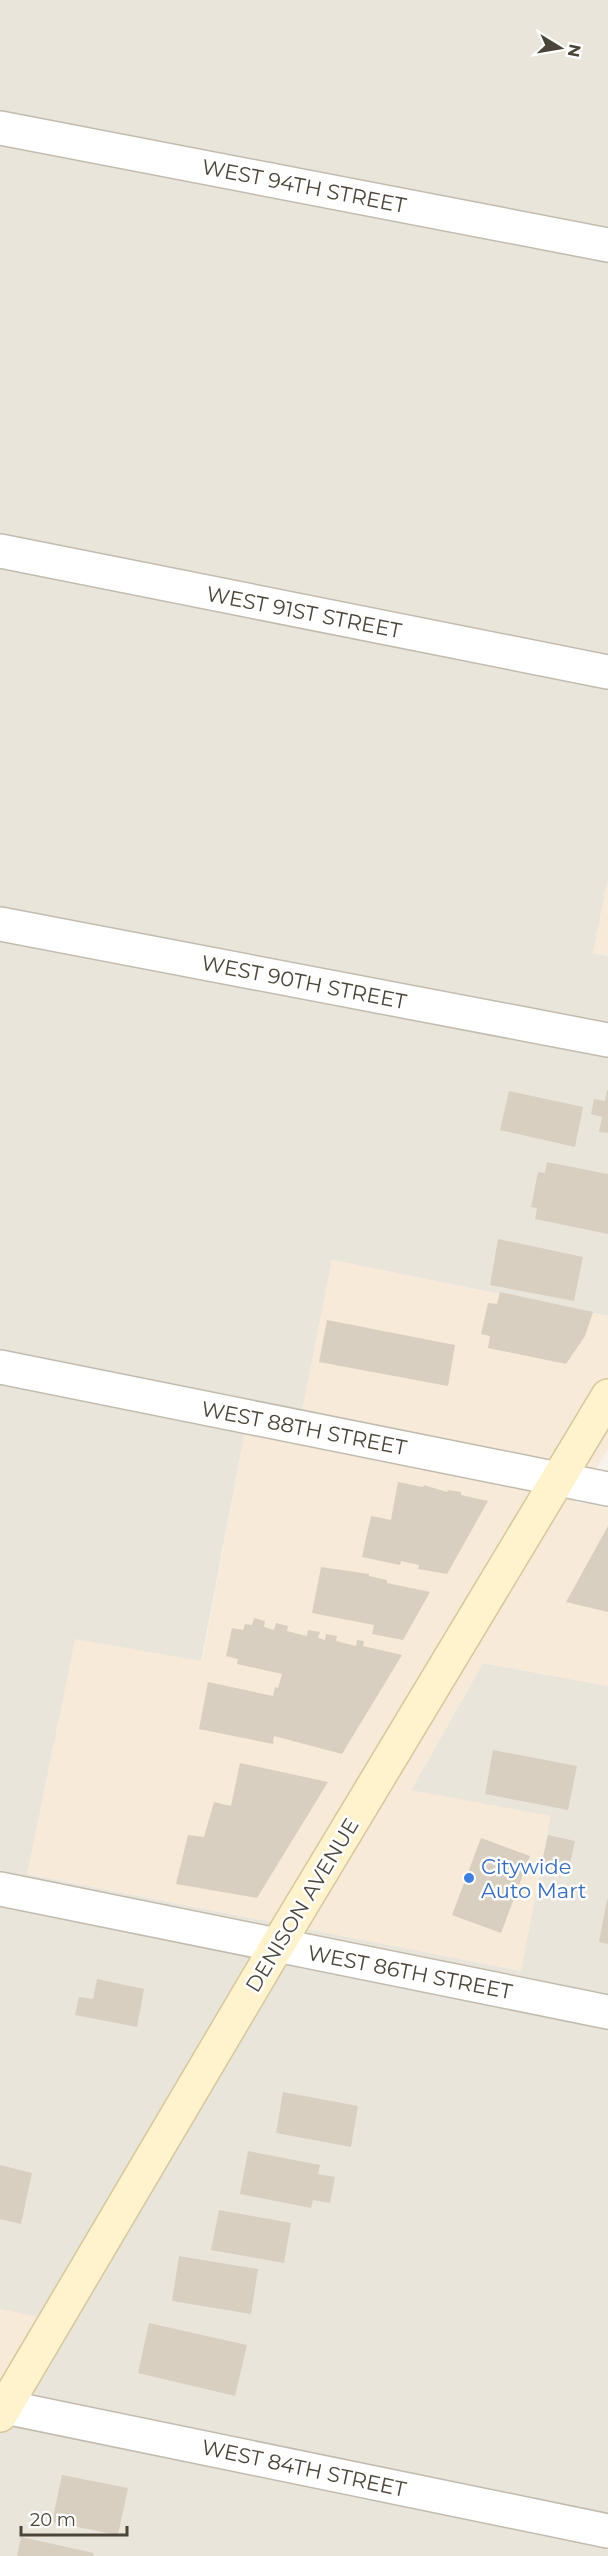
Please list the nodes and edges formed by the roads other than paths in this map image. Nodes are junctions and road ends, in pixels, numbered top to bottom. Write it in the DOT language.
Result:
graph roads {
  1 [pos="0,128"];
  2 [pos="608,244"];
  3 [pos="0,551"];
  4 [pos="608,672"];
  5 [pos="0,924"];
  6 [pos="608,1040"];
  7 [pos="0,1367"];
  8 [pos="608,1396"];
  9 [pos="559,1479"];
  10 [pos="608,1489"];
  11 [pos="0,1889"];
  12 [pos="277,1946"];
  13 [pos="608,2012"];
  14 [pos="2,2409"];
  15 [pos="608,2531"];
  1 -- 2 [label="street, WEST 94TH STREET"];
  3 -- 4 [label="street, WEST 91ST STREET"];
  5 -- 6 [label="street, WEST 90TH STREET"];
  7 -- 9 [label="street, WEST 88TH STREET"];
  8 -- 9 [label="main road, DENISON AVENUE"];
  9 -- 10 [label="street, WEST 88TH STREET"];
  9 -- 12 [label="main road, DENISON AVENUE"];
  11 -- 12 [label="street, WEST 86TH STREET"];
  12 -- 13 [label="street, WEST 86TH STREET"];
  12 -- 14 [label="main road, DENISON AVENUE"];
  14 -- 15 [label="street, WEST 84TH STREET"];
}
